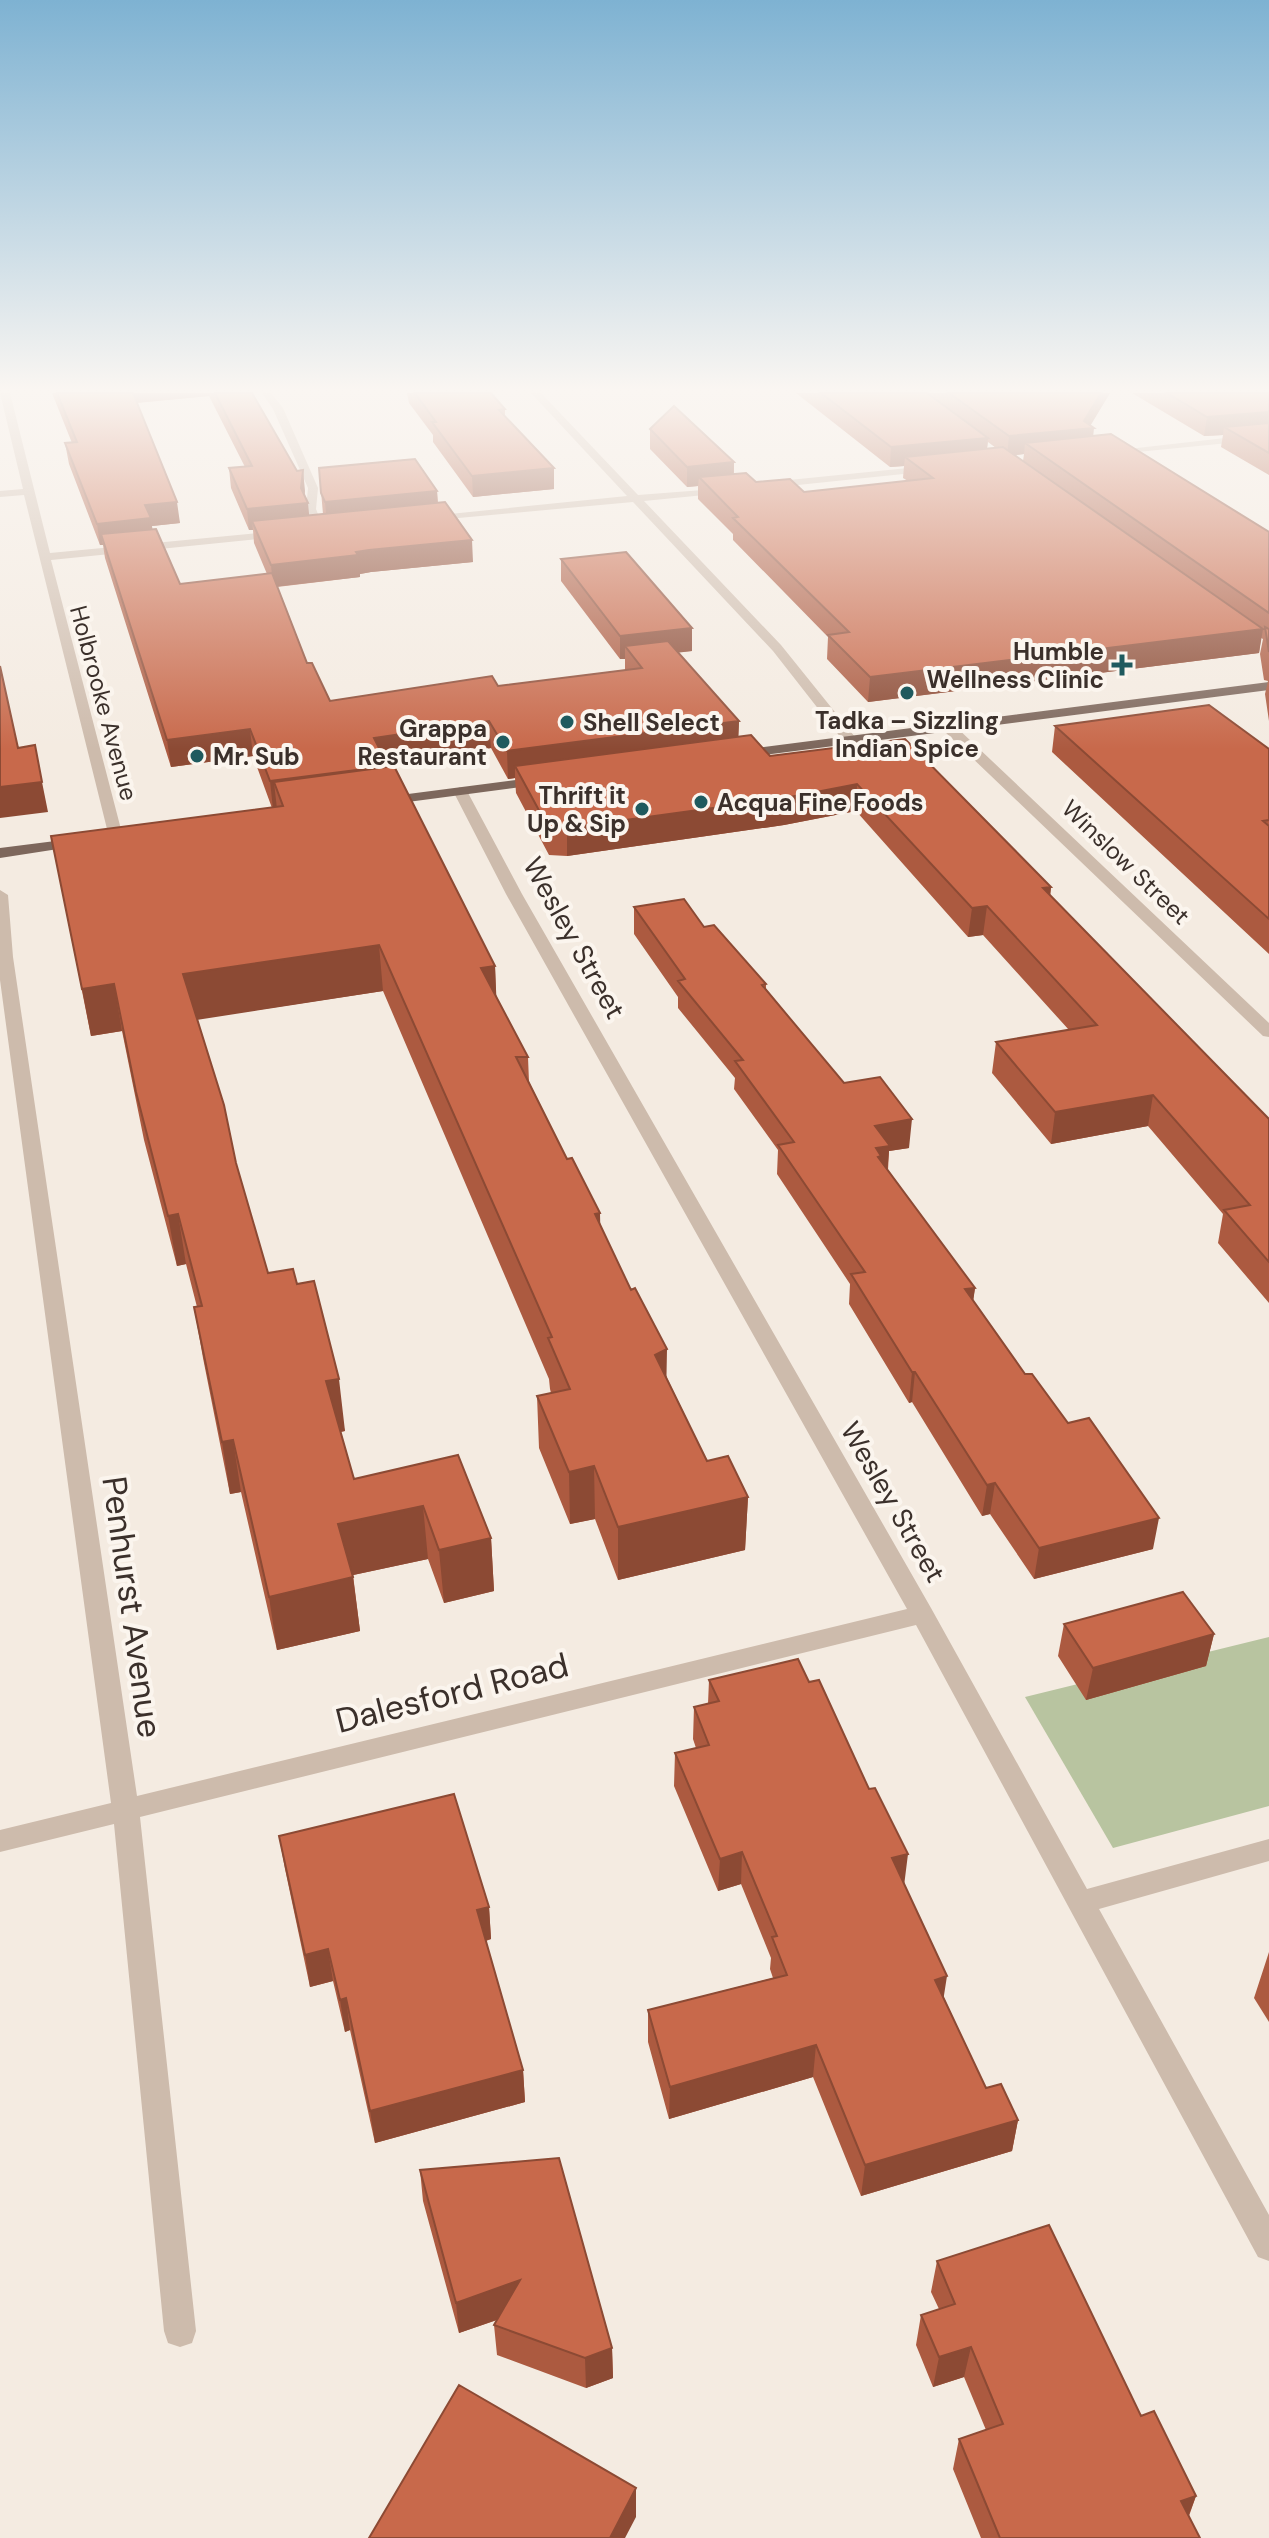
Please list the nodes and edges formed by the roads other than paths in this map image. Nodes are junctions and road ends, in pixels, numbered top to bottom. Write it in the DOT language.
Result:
graph roads {
  1 [pos="34,511"];
  2 [pos="312,511"];
  3 [pos="502,511"];
  4 [pos="650,511"];
  5 [pos="416,520"];
  6 [pos="337,528"];
  7 [pos="321,530"];
  8 [pos="306,531"];
  9 [pos="291,533"];
  10 [pos="44,557"];
  11 [pos="1269,686"];
  12 [pos="949,728"];
  13 [pos="850,740"];
  14 [pos="725,756"];
  15 [pos="549,780"];
  16 [pos="460,791"];
  17 [pos="366,804"];
  18 [pos="124,836"];
  19 [pos="0,853"];
  20 [pos="0,895"];
  21 [pos="1269,1032"];
  22 [pos="922,1614"];
  23 [pos="126,1812"];
  24 [pos="0,1841"];
  25 [pos="1269,1850"];
  26 [pos="1079,1903"];
  27 [pos="1269,2246"];
  28 [pos="180,2331"];
  1 -- 10 [label="street, Holbrooke Avenue"];
  2 -- 7 [label="street"];
  3 -- 5 [label="street"];
  4 -- 13 [label="street"];
  6 -- 7 [label="street"];
  7 -- 8 [label="street"];
  9 -- 10 [label="street"];
  10 -- 18 [label="street, Holbrooke Avenue"];
  11 -- 12 [label="main road"];
  12 -- 13 [label="main road"];
  12 -- 21 [label="street, Winslow Street"];
  13 -- 14 [label="main road"];
  15 -- 16 [label="main road"];
  16 -- 17 [label="main road"];
  16 -- 22 [label="street, Wesley Street"];
  18 -- 19 [label="main road"];
  20 -- 23 [label="street, Penhurst Avenue"];
  22 -- 23 [label="street, Dalesford Road"];
  22 -- 26 [label="street, Wesley Street"];
  23 -- 24 [label="street, Dalesford Road"];
  23 -- 28 [label="street, Penhurst Avenue"];
  25 -- 26 [label="street"];
  26 -- 27 [label="street, Wesley Street"];
}
